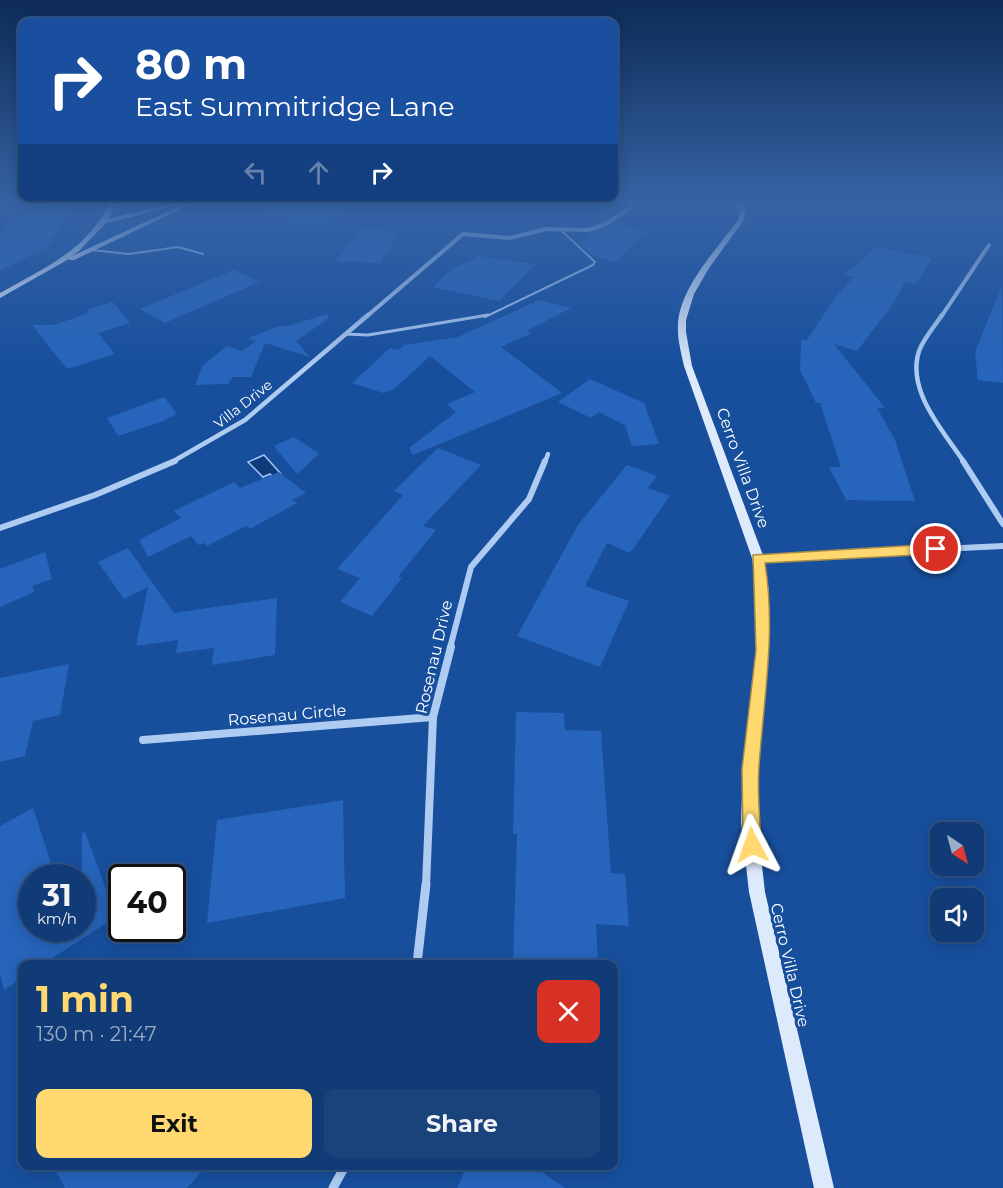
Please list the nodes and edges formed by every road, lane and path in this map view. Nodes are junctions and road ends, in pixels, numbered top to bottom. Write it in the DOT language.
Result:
graph roads {
  1 [pos="66,257"];
  2 [pos="73,257"];
  3 [pos="435,257"];
  4 [pos="590,257"];
  5 [pos="716,257"];
  6 [pos="980,257"];
  7 [pos="56,264"];
  8 [pos="0,296"];
  9 [pos="345,334"];
  10 [pos="548,454"];
  11 [pos="1003,524"];
  12 [pos="0,528"];
  13 [pos="1003,546"];
  14 [pos="758,558"];
  15 [pos="433,717"];
  16 [pos="143,740"];
  17 [pos="418,960"];
  18 [pos="343,1170"];
  19 [pos="333,1188"];
  20 [pos="824,1188"];
  1 -- 7 [label="street"];
  2 -- 7 [label="street"];
  3 -- 9 [label="street, Villa Drive"];
  4 -- 9 [label="lane"];
  5 -- 14 [label="street, Cerro Villa Drive"];
  6 -- 11 [label="street"];
  7 -- 8 [label="street"];
  9 -- 12 [label="street, Villa Drive"];
  10 -- 15 [label="street, Rosenau Drive"];
  13 -- 14 [label="street"];
  14 -- 20 [label="street, Cerro Villa Drive"];
  15 -- 16 [label="street, Rosenau Circle"];
  15 -- 17 [label="street, Rosenau Drive"];
  18 -- 19 [label="street"];
}
